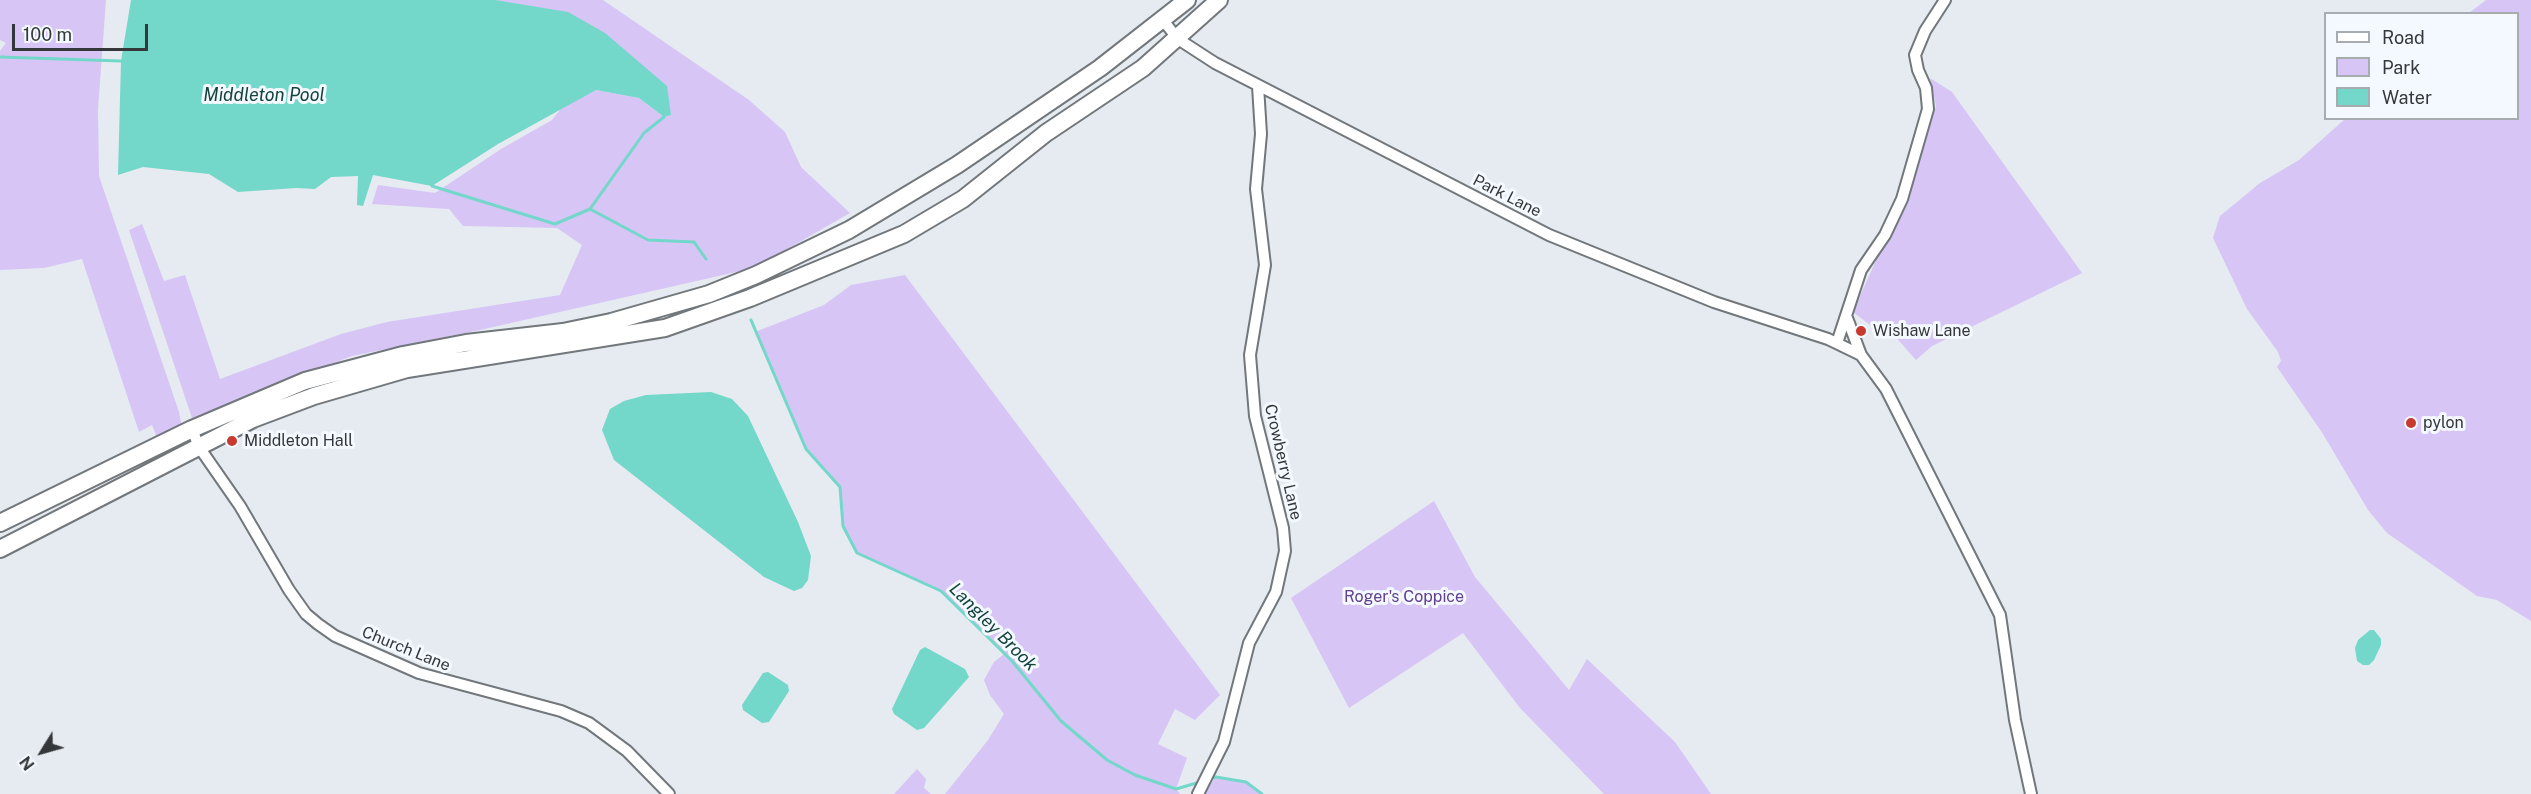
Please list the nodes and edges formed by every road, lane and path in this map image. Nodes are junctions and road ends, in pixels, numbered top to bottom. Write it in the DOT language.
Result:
graph roads {
  1 [pos="1187,0"];
  2 [pos="1219,0"];
  3 [pos="1945,0"];
  4 [pos="1162,19"];
  5 [pos="1178,39"];
  6 [pos="1258,86"];
  7 [pos="1847,318"];
  8 [pos="1837,343"];
  9 [pos="1861,355"];
  10 [pos="192,429"];
  11 [pos="199,447"];
  12 [pos="0,523"];
  13 [pos="0,549"];
  14 [pos="669,794"];
  15 [pos="1198,794"];
  16 [pos="2031,794"];
  1 -- 4 [label="main road"];
  2 -- 5 [label="main road"];
  3 -- 7 [label="street"];
  4 -- 5 [label="street, Park Lane"];
  4 -- 10 [label="main road"];
  5 -- 6 [label="street, Park Lane"];
  5 -- 11 [label="main road"];
  6 -- 8 [label="street, Park Lane"];
  6 -- 15 [label="street, Crowberry Lane"];
  7 -- 8 [label="street"];
  7 -- 9 [label="street"];
  8 -- 9 [label="street, Park Lane"];
  9 -- 16 [label="street"];
  10 -- 11 [label="street, Church Lane"];
  10 -- 12 [label="main road"];
  11 -- 13 [label="main road"];
  11 -- 14 [label="street, Church Lane"];
}
